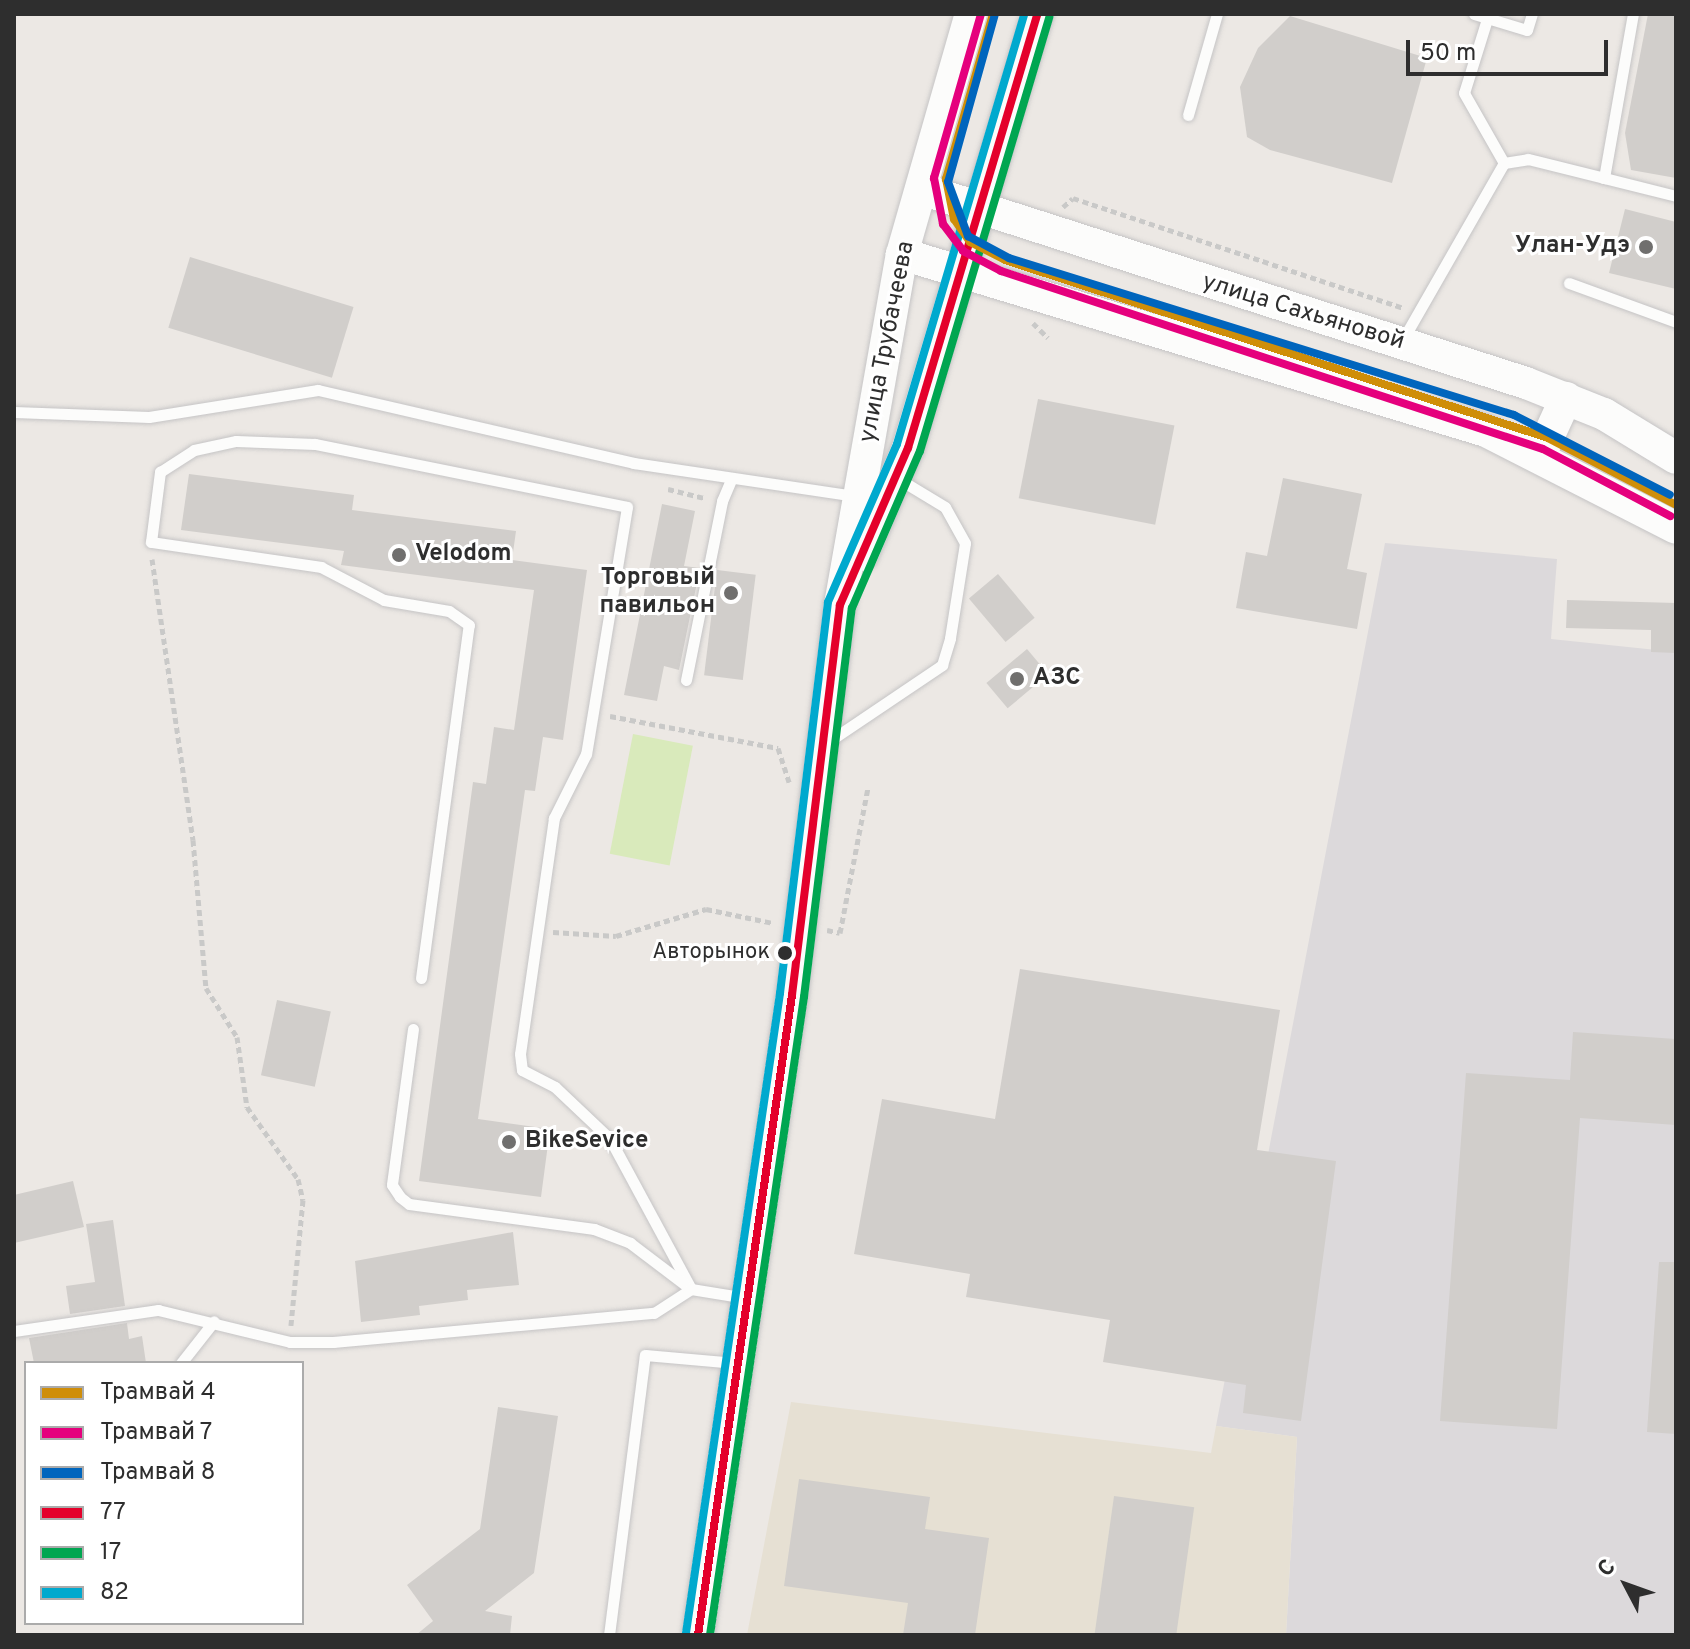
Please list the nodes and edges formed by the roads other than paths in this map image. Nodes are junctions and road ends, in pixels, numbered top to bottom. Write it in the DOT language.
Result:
graph roads {
  1 [pos="971,14"];
  2 [pos="1037,14"];
  3 [pos="1217,14"];
  4 [pos="1474,14"];
  5 [pos="1532,14"];
  6 [pos="1633,14"];
  7 [pos="1487,19"];
  8 [pos="1188,115"];
  9 [pos="1504,163"];
  10 [pos="1604,178"];
  11 [pos="921,189"];
  12 [pos="1676,196"];
  13 [pos="980,209"];
  14 [pos="902,254"];
  15 [pos="960,275"];
  16 [pos="1569,283"];
  17 [pos="1676,322"];
  18 [pos="1401,343"];
  19 [pos="1566,398"];
  20 [pos="14,412"];
  21 [pos="1539,457"];
  22 [pos="1676,458"];
  23 [pos="895,477"];
  24 [pos="732,478"];
  25 [pos="860,496"];
  26 [pos="1676,528"];
  27 [pos="840,605"];
  28 [pos="686,680"];
  29 [pos="821,746"];
  30 [pos="421,978"];
  31 [pos="413,1029"];
  32 [pos="691,1289"];
  33 [pos="746,1298"];
  34 [pos="214,1321"];
  35 [pos="14,1331"];
  36 [pos="183,1361"];
  37 [pos="737,1363"];
  38 [pos="609,1635"];
  39 [pos="698,1635"];
  1 -- 11 [label="main road, улица Трубачеева"];
  2 -- 13 [label="main road, улица Трубачеева"];
  3 -- 8 [label="lane"];
  4 -- 7 [label="lane"];
  5 -- 7 [label="lane"];
  6 -- 10 [label="lane"];
  7 -- 9 [label="lane"];
  9 -- 10 [label="lane"];
  9 -- 18 [label="lane"];
  10 -- 12 [label="lane"];
  11 -- 13 [label="main road, улица Сахьяновой"];
  11 -- 14 [label="main road, улица Трубачеева"];
  13 -- 15 [label="main road, улица Трубачеева"];
  13 -- 18 [label="main road, улица Сахьяновой"];
  14 -- 15 [label="main road"];
  14 -- 25 [label="main road, улица Трубачеева"];
  15 -- 21 [label="main road"];
  15 -- 23 [label="main road, улица Трубачеева"];
  16 -- 17 [label="lane"];
  18 -- 19 [label="main road, улица Сахьяновой"];
  19 -- 21 [label="main road"];
  19 -- 22 [label="main road, улица Сахьяновой"];
  20 -- 24 [label="lane"];
  21 -- 26 [label="main road"];
  23 -- 27 [label="main road, улица Трубачеева"];
  23 -- 29 [label="lane"];
  24 -- 25 [label="lane"];
  24 -- 28 [label="lane"];
  25 -- 27 [label="main road, улица Трубачеева"];
  27 -- 29 [label="main road, улица Трубачеева"];
  29 -- 33 [label="main road, улица Трубачеева"];
  30 -- 32 [label="lane"];
  31 -- 32 [label="lane"];
  32 -- 33 [label="lane"];
  32 -- 34 [label="lane"];
  33 -- 37 [label="main road, улица Трубачеева"];
  34 -- 35 [label="lane"];
  34 -- 36 [label="lane"];
  37 -- 38 [label="lane"];
  37 -- 39 [label="main road, улица Трубачеева"];
}
